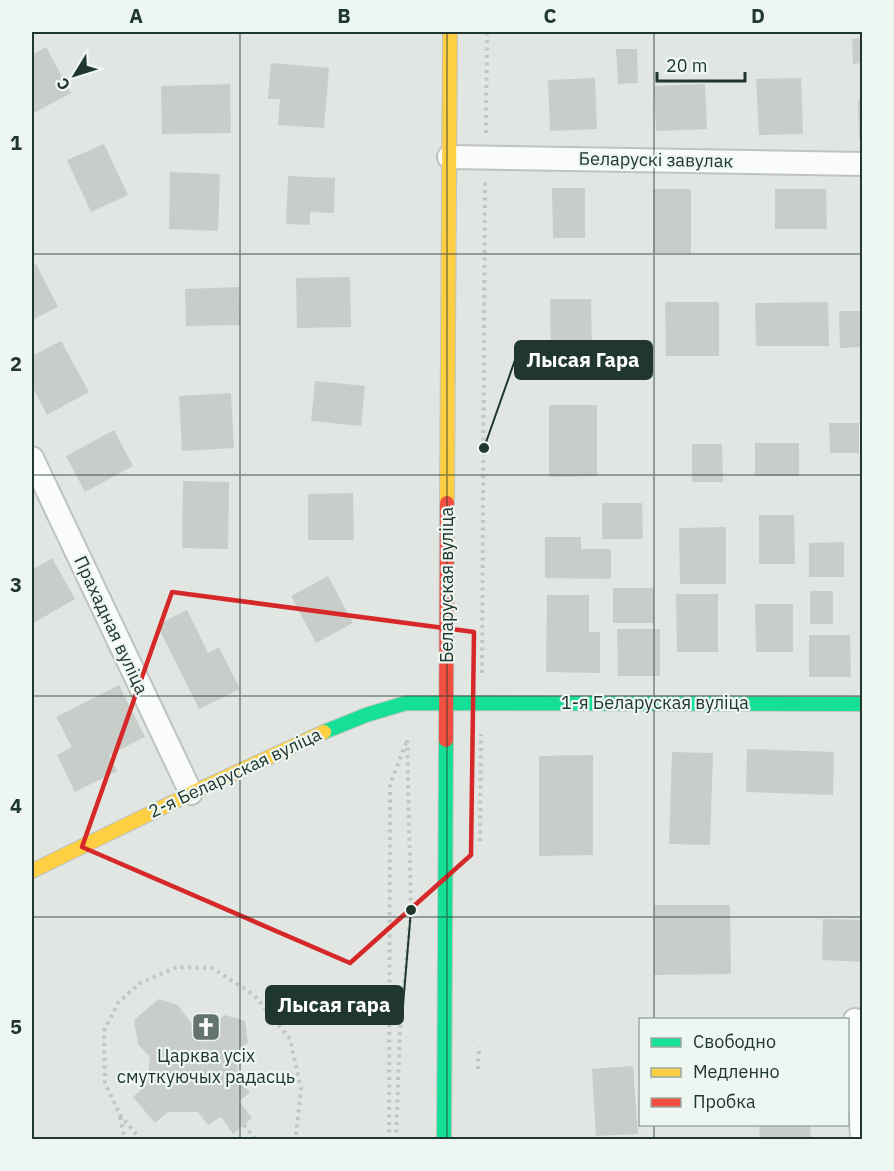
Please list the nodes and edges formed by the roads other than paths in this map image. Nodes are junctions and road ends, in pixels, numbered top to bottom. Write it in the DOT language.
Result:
graph roads {
  1 [pos="450,32"];
  2 [pos="449,157"];
  3 [pos="862,164"];
  4 [pos="32,458"];
  5 [pos="447,702"];
  6 [pos="862,704"];
  7 [pos="191,793"];
  8 [pos="32,871"];
  9 [pos="855,1020"];
  10 [pos="862,1137"];
  11 [pos="444,1140"];
  1 -- 2 [label="main road, Беларуская вуліца"];
  2 -- 3 [label="street, Беларускі завулак"];
  2 -- 5 [label="main road, Беларуская вуліца"];
  4 -- 7 [label="street, Прахадная вуліца"];
  5 -- 6 [label="main road, 1-я Беларуская вуліца"];
  5 -- 7 [label="main road, 2-я Беларуская вуліца"];
  5 -- 11 [label="main road, Беларуская вуліца"];
  7 -- 8 [label="main road, 2-я Беларуская вуліца"];
  9 -- 10 [label="street"];
}
